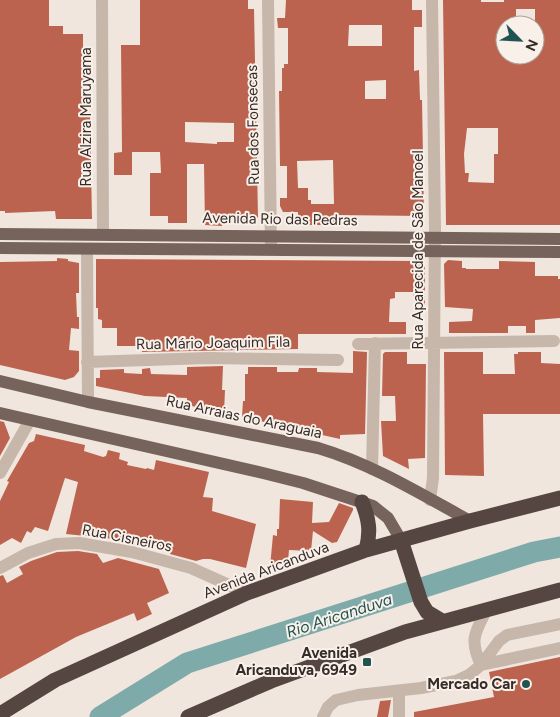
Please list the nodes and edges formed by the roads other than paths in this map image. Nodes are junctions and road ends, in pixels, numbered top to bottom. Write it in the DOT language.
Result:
graph roads {
  1 [pos="102,0"];
  2 [pos="268,0"];
  3 [pos="432,0"];
  4 [pos="0,234"];
  5 [pos="103,234"];
  6 [pos="270,235"];
  7 [pos="434,238"];
  8 [pos="560,239"];
  9 [pos="0,248"];
  10 [pos="87,249"];
  11 [pos="271,250"];
  12 [pos="434,251"];
  13 [pos="560,252"];
  14 [pos="554,341"];
  15 [pos="375,343"];
  16 [pos="434,343"];
  17 [pos="358,344"];
  18 [pos="338,360"];
  19 [pos="87,362"];
  20 [pos="0,380"];
  21 [pos="88,402"];
  22 [pos="0,414"];
  23 [pos="30,420"];
  24 [pos="372,468"];
  25 [pos="0,473"];
  26 [pos="560,498"];
  27 [pos="430,500"];
  28 [pos="362,502"];
  29 [pos="470,521"];
  30 [pos="401,540"];
  31 [pos="366,550"];
  32 [pos="0,568"];
  33 [pos="560,590"];
  34 [pos="247,593"];
  35 [pos="487,609"];
  36 [pos="442,621"];
  37 [pos="560,624"];
  38 [pos="560,648"];
  39 [pos="482,665"];
  40 [pos="399,691"];
  41 [pos="0,714"];
  42 [pos="188,717"];
  43 [pos="323,717"];
  44 [pos="398,717"];
  1 -- 5 [label="street, Rua Alzira Maruyama"];
  2 -- 6 [label="street, Rua dos Fonsecas"];
  3 -- 7 [label="street, Rua Aparecida de São Manoel"];
  4 -- 5 [label="main road, Avenida Rio das Pedras"];
  5 -- 6 [label="main road, Avenida Rio das Pedras"];
  6 -- 7 [label="main road, Avenida Rio das Pedras"];
  6 -- 11 [label="street, Rua dos Fonsecas"];
  7 -- 8 [label="main road, Avenida Rio das Pedras"];
  7 -- 12 [label="street, Rua Aparecida de São Manoel"];
  9 -- 10 [label="main road, Avenida Rio das Pedras"];
  10 -- 11 [label="main road, Avenida Rio das Pedras"];
  10 -- 19 [label="street"];
  11 -- 12 [label="main road, Avenida Rio das Pedras"];
  12 -- 13 [label="main road, Avenida Rio das Pedras"];
  12 -- 16 [label="street, Rua Aparecida de São Manoel"];
  14 -- 16 [label="street"];
  15 -- 16 [label="street"];
  15 -- 17 [label="street"];
  15 -- 24 [label="street"];
  16 -- 27 [label="street, Rua Aparecida de São Manoel"];
  18 -- 19 [label="street, Rua Mário Joaquim Fila"];
  19 -- 21 [label="street"];
  20 -- 21 [label="main road, Rua Arraias do Araguaia"];
  21 -- 24 [label="main road, Rua Arraias do Araguaia"];
  22 -- 23 [label="main road"];
  23 -- 25 [label="street"];
  23 -- 28 [label="main road"];
  24 -- 27 [label="main road, Rua Arraias do Araguaia"];
  26 -- 29 [label="highway, Avenida Aricanduva"];
  27 -- 29 [label="main road, Rua Arraias do Araguaia"];
  28 -- 30 [label="main road"];
  28 -- 31 [label="highway"];
  29 -- 30 [label="highway, Avenida Aricanduva"];
  30 -- 31 [label="highway, Avenida Aricanduva"];
  30 -- 36 [label="highway"];
  31 -- 34 [label="highway, Avenida Aricanduva"];
  32 -- 34 [label="street, Rua Cisneiros"];
  33 -- 35 [label="highway"];
  34 -- 41 [label="highway, Avenida Aricanduva"];
  35 -- 36 [label="highway"];
  35 -- 39 [label="street"];
  36 -- 42 [label="highway"];
  37 -- 39 [label="street"];
  38 -- 39 [label="street"];
  39 -- 40 [label="street"];
  40 -- 43 [label="street"];
  40 -- 44 [label="street"];
}
